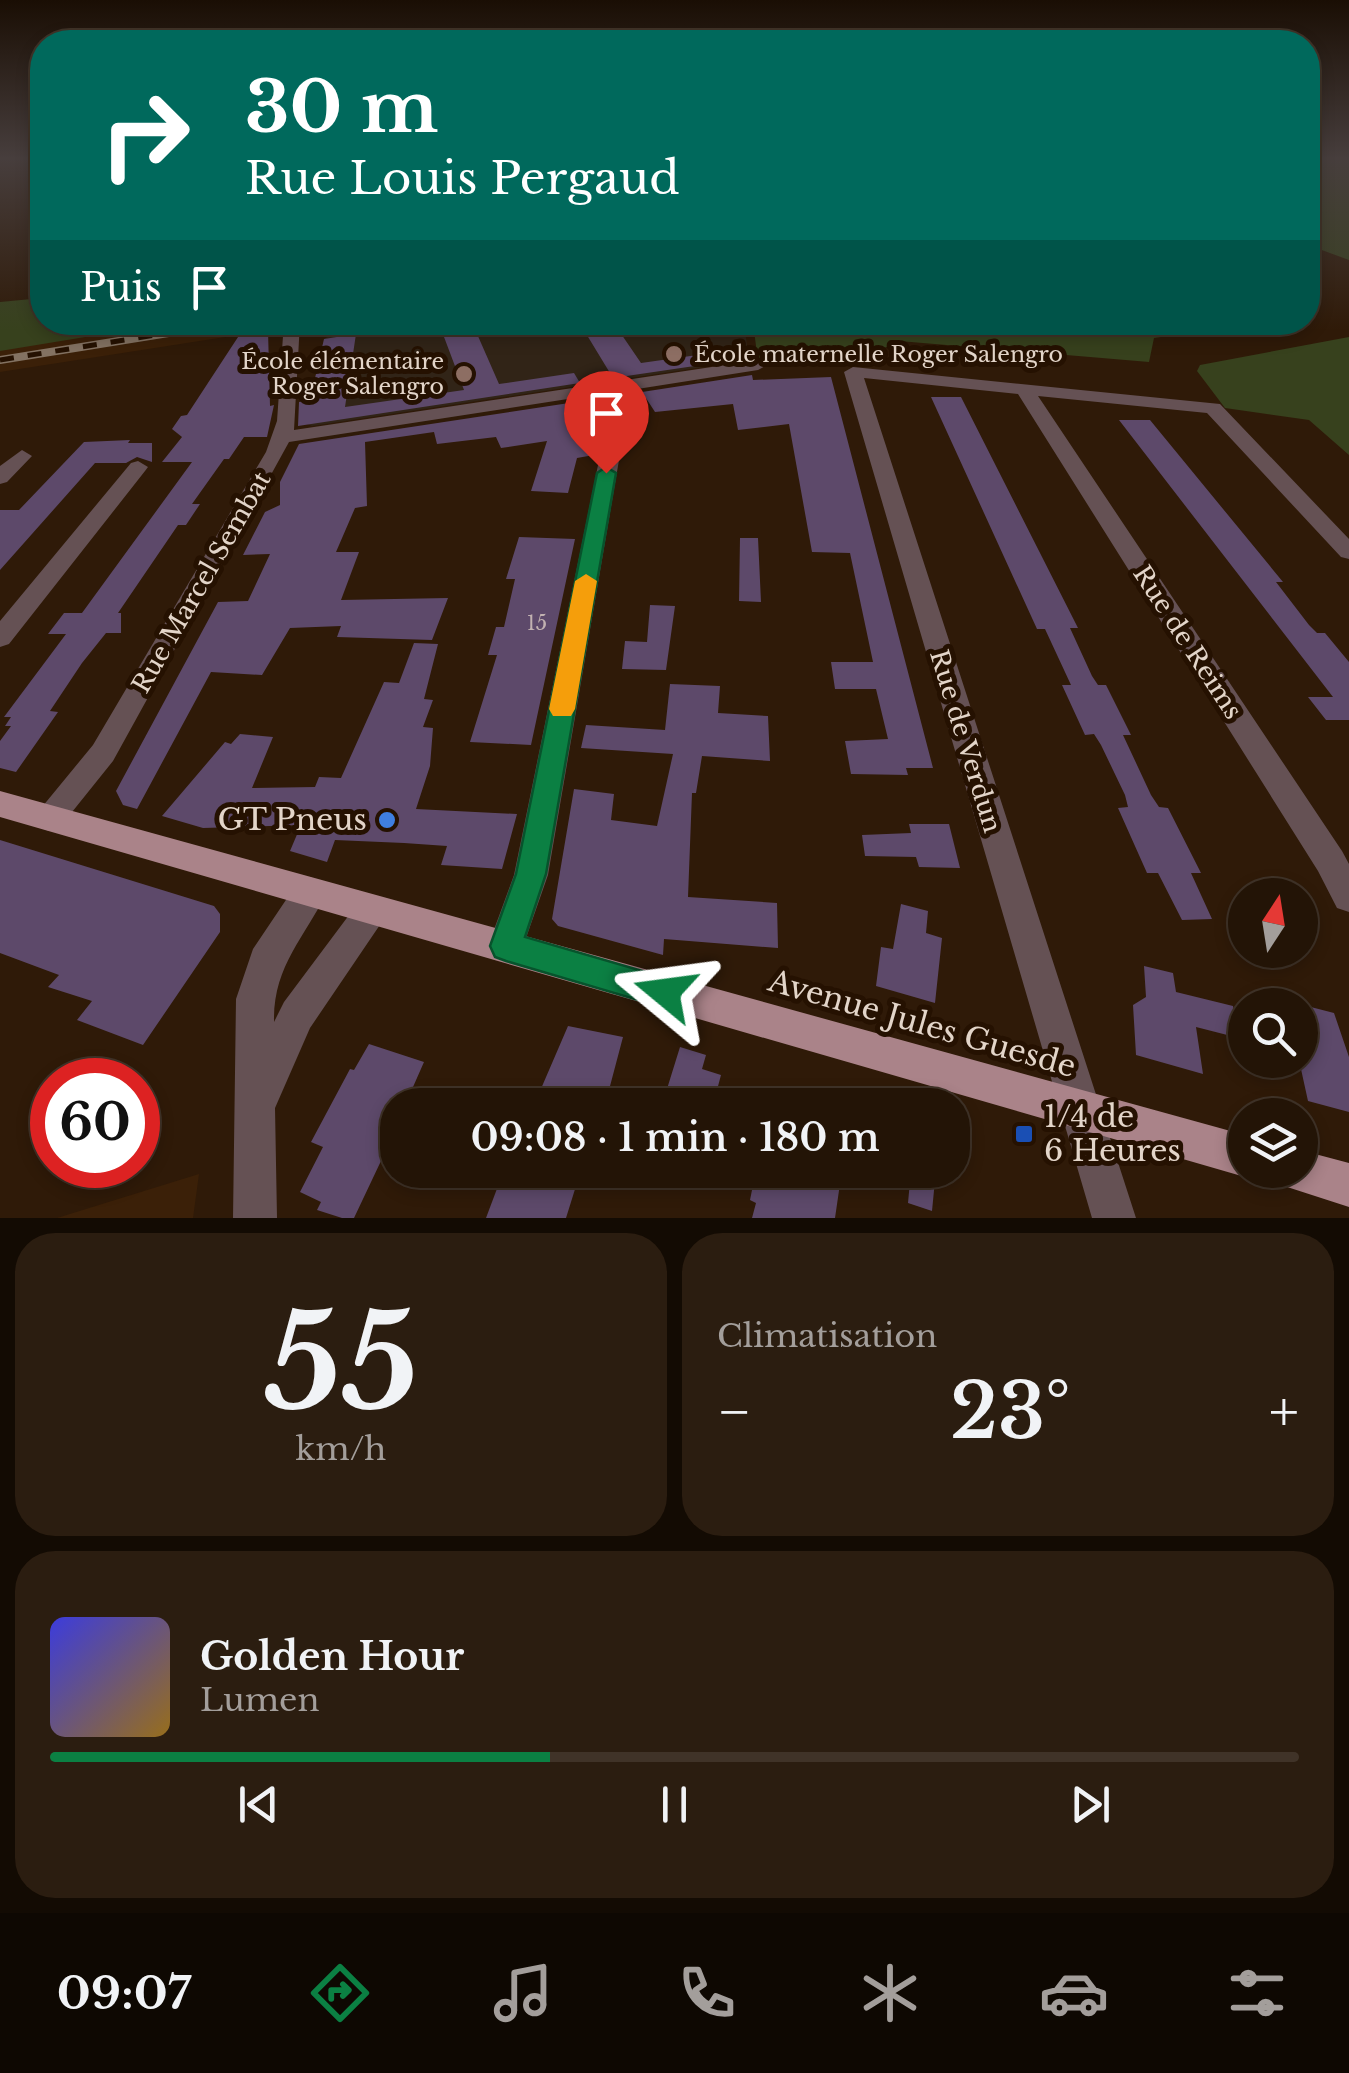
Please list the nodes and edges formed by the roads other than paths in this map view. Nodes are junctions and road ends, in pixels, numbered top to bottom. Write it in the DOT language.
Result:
graph roads {
  1 [pos="292,335"];
  2 [pos="758,364"];
  3 [pos="623,386"];
  4 [pos="1024,389"];
  5 [pos="283,437"];
  6 [pos="22,456"];
  7 [pos="138,467"];
  8 [pos="0,478"];
  9 [pos="1349,552"];
  10 [pos="0,638"];
  11 [pos="0,804"];
  12 [pos="49,818"];
  13 [pos="1340,861"];
  14 [pos="310,892"];
  15 [pos="1349,896"];
  16 [pos="372,910"];
  17 [pos="506,946"];
  18 [pos="258,1101"];
  19 [pos="1079,1110"];
  20 [pos="1228,1151"];
  21 [pos="1318,1176"];
  22 [pos="1349,1185"];
  23 [pos="255,1218"];
  24 [pos="1114,1218"];
  1 -- 5 [label="street, Rue Marcel Sembat"];
  2 -- 3 [label="street"];
  3 -- 5 [label="street"];
  3 -- 17 [label="street"];
  4 -- 9 [label="street"];
  4 -- 13 [label="street, Rue de Reims"];
  4 -- 19 [label="street, Rue de Verdun"];
  5 -- 12 [label="street, Rue Marcel Sembat"];
  6 -- 8 [label="street"];
  7 -- 10 [label="street"];
  11 -- 12 [label="main road, Avenue Jules Guesde"];
  12 -- 14 [label="main road, Avenue Jules Guesde"];
  13 -- 15 [label="street, Rue de Reims"];
  14 -- 16 [label="main road, Avenue Jules Guesde"];
  14 -- 18 [label="street"];
  16 -- 17 [label="main road, Avenue Jules Guesde"];
  16 -- 18 [label="street"];
  17 -- 19 [label="main road, Avenue Jules Guesde"];
  18 -- 23 [label="street"];
  19 -- 20 [label="main road, Avenue Jules Guesde"];
  19 -- 24 [label="street, Rue de Verdun"];
  21 -- 22 [label="main road"];
}
